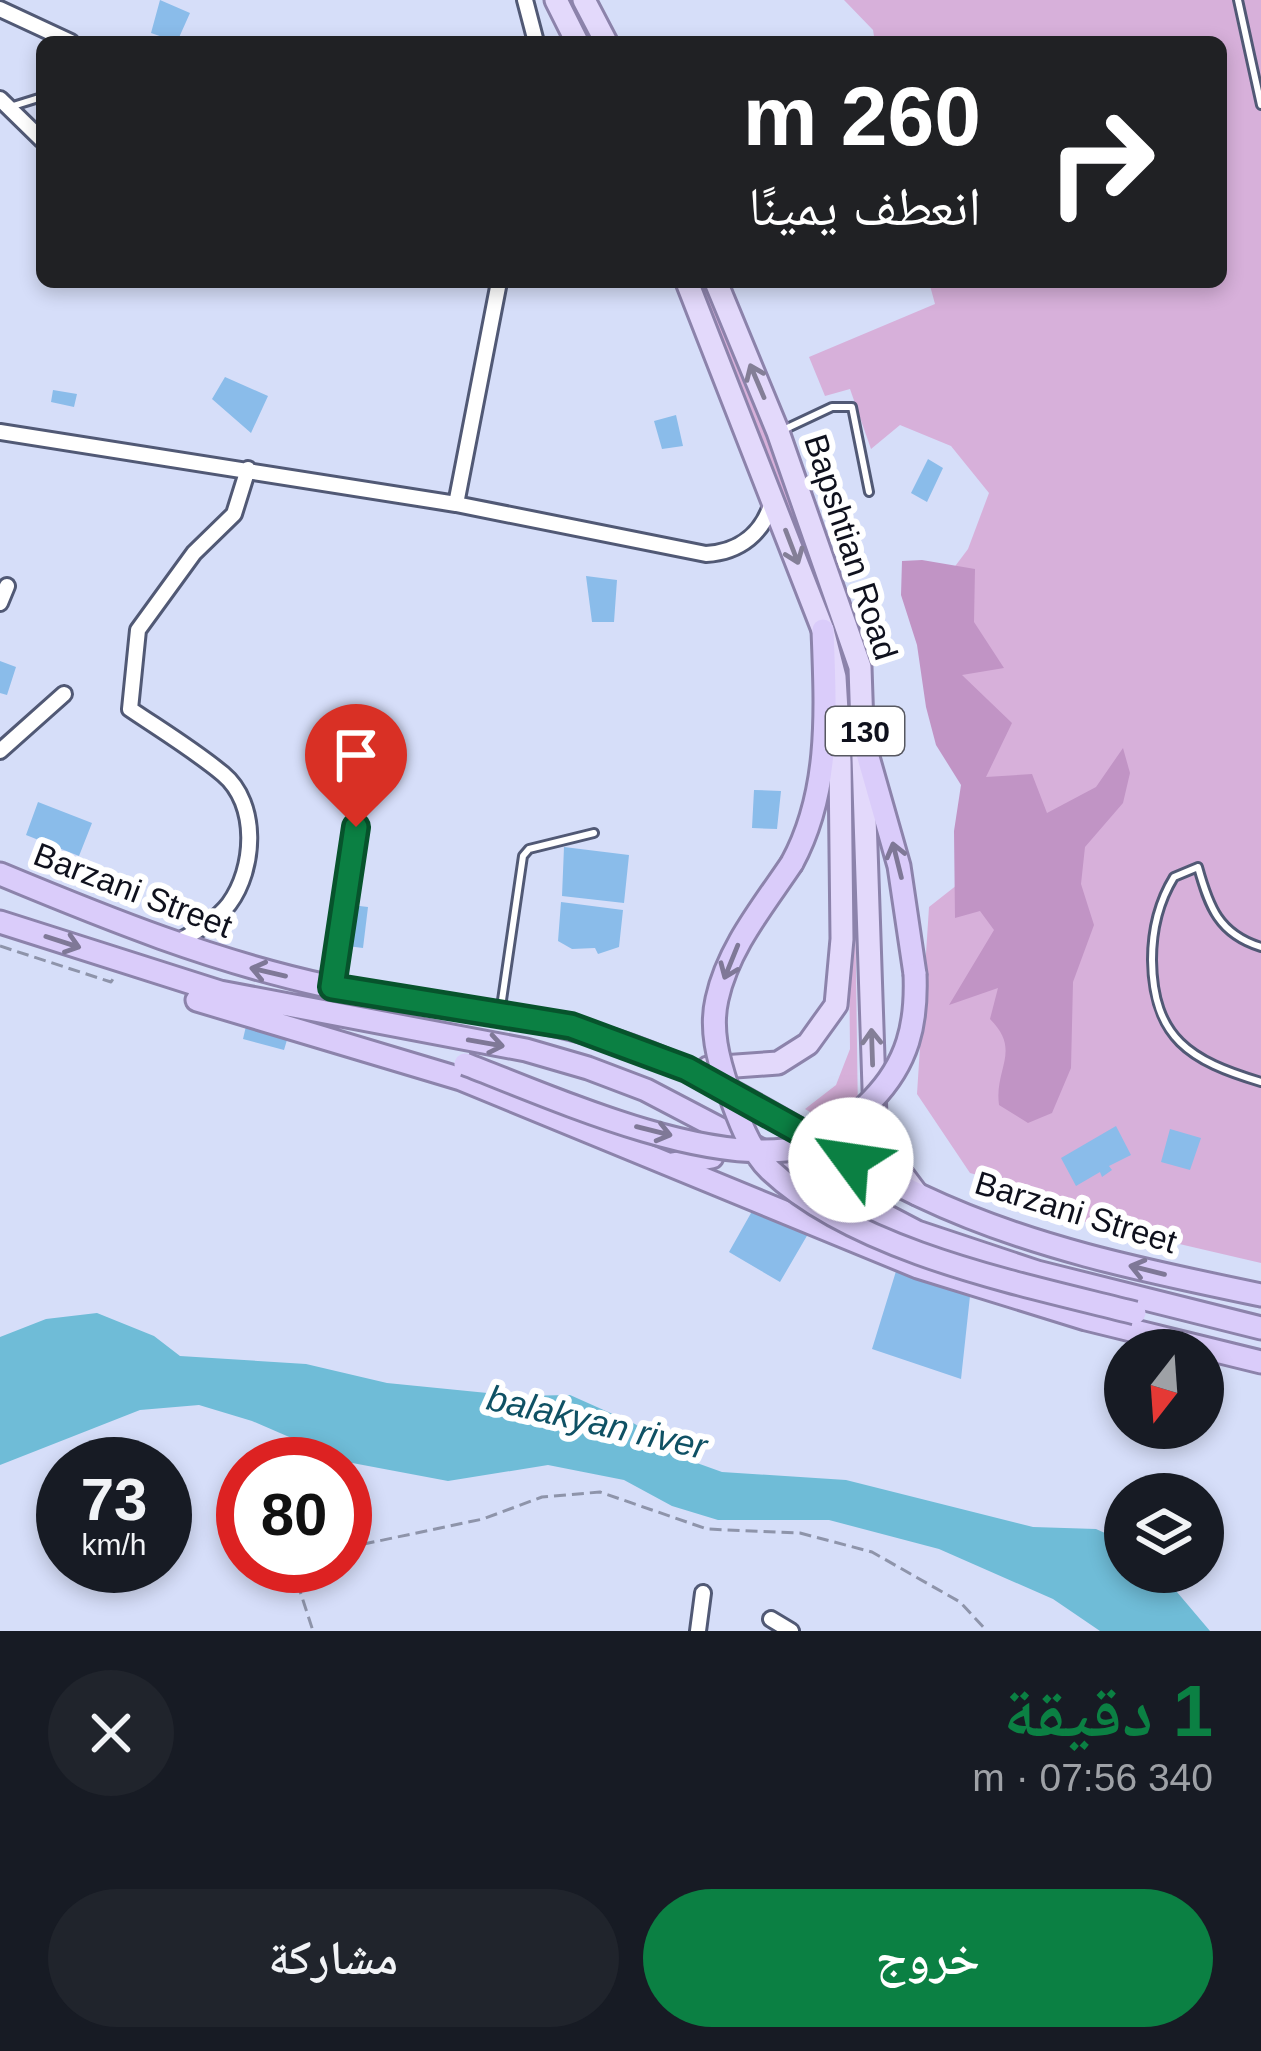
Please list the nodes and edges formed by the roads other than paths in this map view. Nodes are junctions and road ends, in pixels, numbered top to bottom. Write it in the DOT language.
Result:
graph roads {
  1 [pos="525,0"];
  2 [pos="556,0"];
  3 [pos="584,0"];
  4 [pos="1238,0"];
  5 [pos="0,9"];
  6 [pos="58,36"];
  7 [pos="534,36"];
  8 [pos="574,36"];
  9 [pos="603,36"];
  10 [pos="36,99"];
  11 [pos="4,103"];
  12 [pos="1261,105"];
  13 [pos="36,134"];
  14 [pos="498,288"];
  15 [pos="689,288"];
  16 [pos="718,288"];
  17 [pos="0,432"];
  18 [pos="778,432"];
  19 [pos="248,469"];
  20 [pos="869,492"];
  21 [pos="773,497"];
  22 [pos="456,504"];
  23 [pos="7,586"];
  24 [pos="0,603"];
  25 [pos="823,630"];
  26 [pos="64,694"];
  27 [pos="866,750"];
  28 [pos="0,751"];
  29 [pos="356,827"];
  30 [pos="594,832"];
  31 [pos="0,874"];
  32 [pos="0,922"];
  33 [pos="172,946"];
  34 [pos="1261,947"];
  35 [pos="152,970"];
  36 [pos="332,987"];
  37 [pos="220,992"];
  38 [pos="501,1011"];
  39 [pos="687,1069"];
  40 [pos="1261,1082"];
  41 [pos="712,1156"];
  42 [pos="665,1162"];
  43 [pos="788,1167"];
  44 [pos="709,1181"];
  45 [pos="917,1194"];
  46 [pos="1261,1295"];
  47 [pos="1256,1327"];
  48 [pos="1261,1362"];
  49 [pos="703,1593"];
  50 [pos="771,1619"];
  51 [pos="698,1631"];
  52 [pos="791,1631"];
  1 -- 7 [label="street"];
  2 -- 8 [label="main road"];
  3 -- 9 [label="main road"];
  4 -- 12 [label="lane"];
  5 -- 6 [label="street"];
  10 -- 11 [label="lane"];
  11 -- 13 [label="street"];
  14 -- 22 [label="street"];
  15 -- 21 [label="main road, Bapshtian Road / 130"];
  18 -- 16 [label="main road, Bapshtian Road / 130, one-way"];
  17 -- 19 [label="street"];
  18 -- 20 [label="lane"];
  18 -- 27 [label="main road, Bapshtian Road / 130"];
  19 -- 22 [label="street"];
  19 -- 33 [label="street"];
  21 -- 22 [label="street"];
  21 -- 25 [label="main road, Bapshtian Road / 130, one-way"];
  23 -- 24 [label="street"];
  25 -- 39 [label="main road, Bapshtian Road / 130"];
  25 -- 47 [label="highway, one-way, bridge"];
  26 -- 28 [label="street"];
  37 -- 27 [label="highway, one-way, bridge"];
  45 -- 27 [label="main road, Bapshtian Road / 130, one-way"];
  29 -- 36 [label="lane"];
  30 -- 38 [label="lane"];
  31 -- 33 [label="highway, Barzani Street"];
  32 -- 35 [label="highway, Barzani Street, one-way"];
  36 -- 33 [label="highway, Barzani Street, one-way"];
  34 -- 40 [label="lane"];
  35 -- 37 [label="highway, Barzani Street"];
  35 -- 42 [label="highway"];
  36 -- 38 [label="highway, Barzani Street"];
  37 -- 43 [label="highway, Barzani Street, one-way"];
  38 -- 39 [label="highway, Barzani Street"];
  39 -- 45 [label="highway, Barzani Street"];
  41 -- 42 [label="highway"];
  41 -- 43 [label="highway"];
  41 -- 44 [label="highway"];
  42 -- 44 [label="highway"];
  43 -- 47 [label="highway, Barzani Street"];
  44 -- 48 [label="highway"];
  46 -- 45 [label="highway, Barzani Street, one-way"];
  49 -- 51 [label="street"];
  50 -- 52 [label="street"];
}
